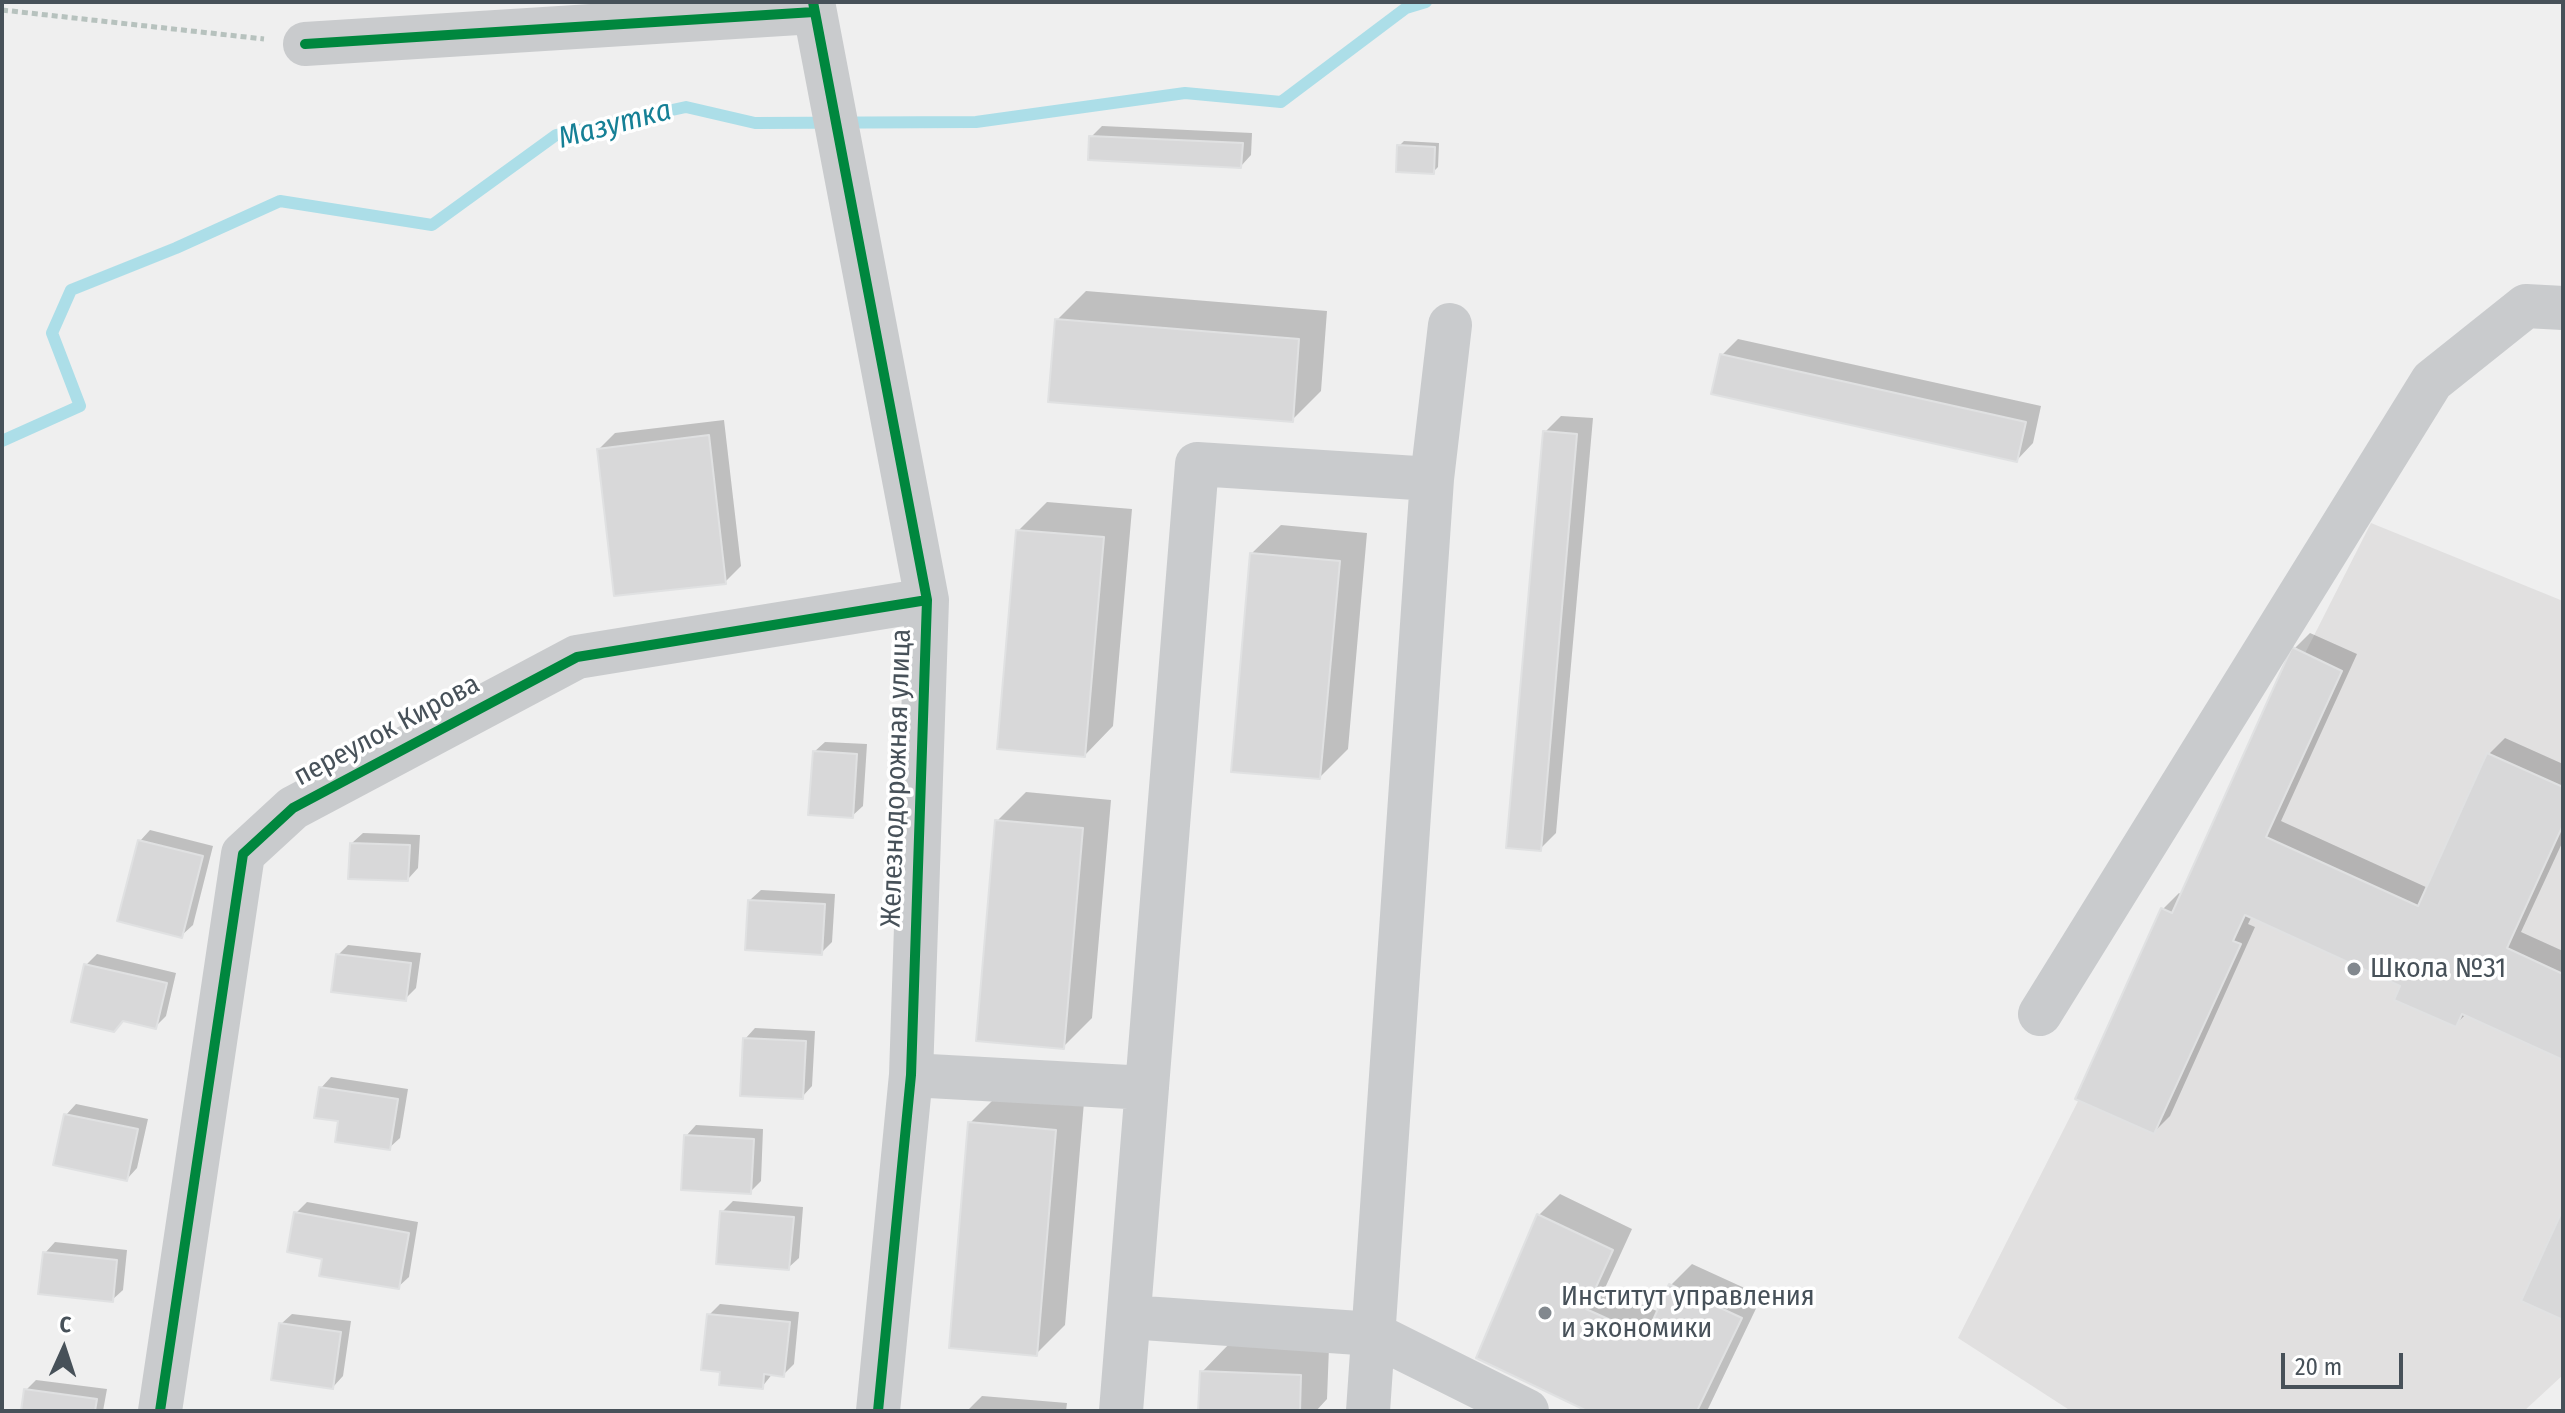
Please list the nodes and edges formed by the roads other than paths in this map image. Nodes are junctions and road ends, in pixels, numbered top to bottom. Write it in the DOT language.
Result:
graph roads {
  1 [pos="814,7"];
  2 [pos="305,44"];
  3 [pos="2563,308"];
  4 [pos="1450,325"];
  5 [pos="1432,479"];
  6 [pos="927,600"];
  7 [pos="2040,1014"];
  8 [pos="911,1075"];
  9 [pos="1147,1088"];
  10 [pos="1129,1317"];
  11 [pos="1373,1334"];
  12 [pos="160,1411"];
  13 [pos="878,1411"];
  14 [pos="1121,1411"];
  15 [pos="1368,1411"];
  16 [pos="1527,1411"];
  1 -- 2 [label="street"];
  1 -- 6 [label="street, Железнодорожная улица"];
  3 -- 7 [label="street"];
  4 -- 5 [label="street"];
  5 -- 9 [label="street"];
  5 -- 11 [label="street"];
  6 -- 8 [label="street, Железнодорожная улица"];
  6 -- 12 [label="street, переулок Кирова"];
  8 -- 9 [label="street"];
  8 -- 13 [label="street, Железнодорожная улица"];
  9 -- 10 [label="street"];
  10 -- 11 [label="street"];
  10 -- 14 [label="street"];
  11 -- 15 [label="street"];
  11 -- 16 [label="street"];
}
